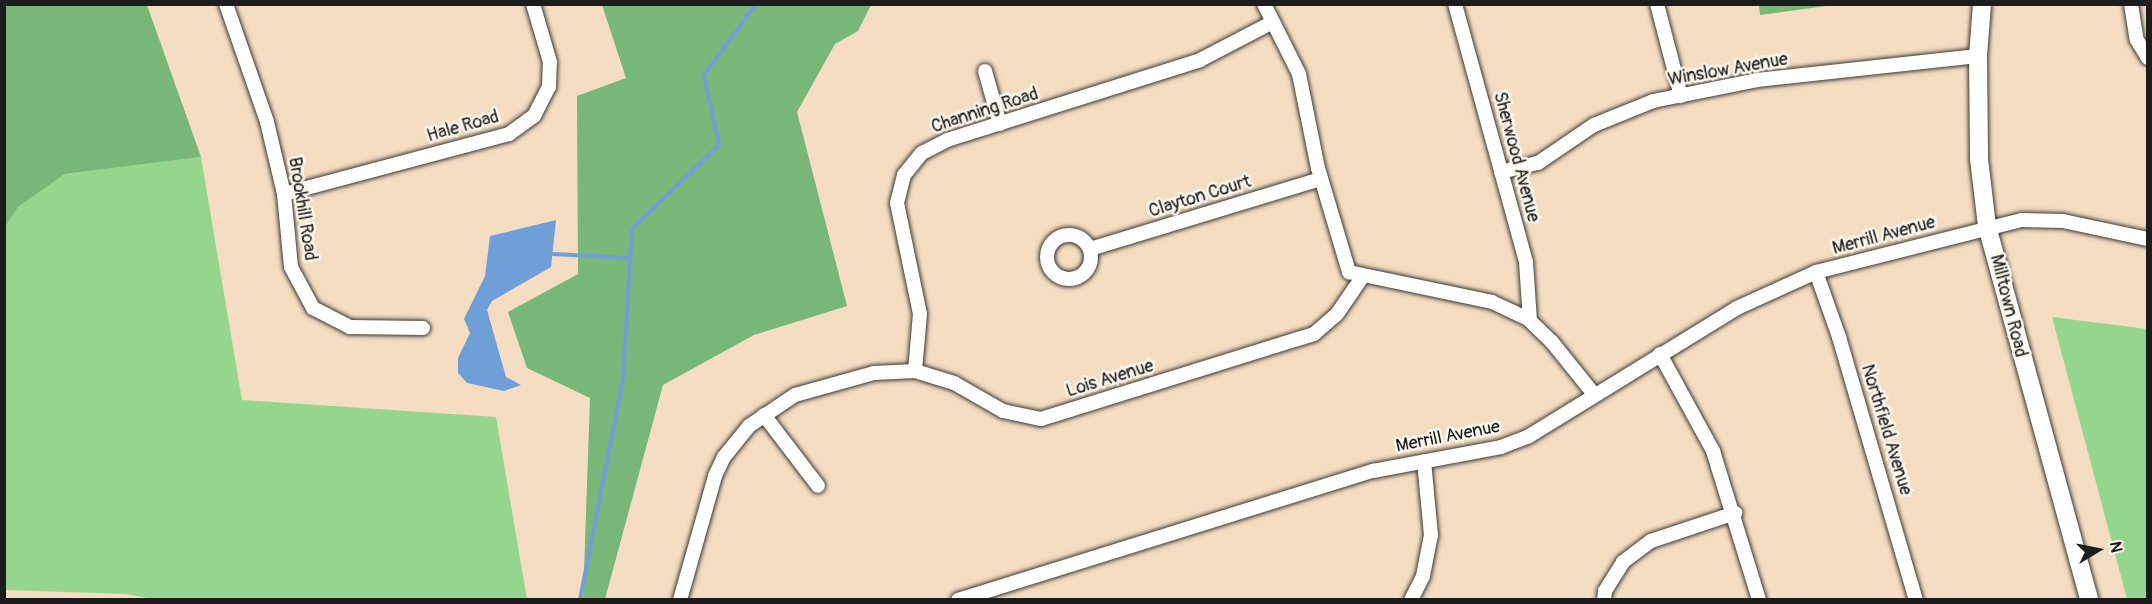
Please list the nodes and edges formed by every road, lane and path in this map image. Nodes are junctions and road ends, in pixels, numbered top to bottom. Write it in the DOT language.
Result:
graph roads {
  1 [pos="226,4"];
  2 [pos="533,4"];
  3 [pos="1264,4"];
  4 [pos="1455,4"];
  5 [pos="1658,4"];
  6 [pos="1982,4"];
  7 [pos="2131,4"];
  8 [pos="1273,22"];
  9 [pos="1978,56"];
  10 [pos="2148,58"];
  11 [pos="985,71"];
  12 [pos="1681,96"];
  13 [pos="1000,124"];
  14 [pos="1501,172"];
  15 [pos="1321,179"];
  16 [pos="284,194"];
  17 [pos="1987,226"];
  18 [pos="2148,239"];
  19 [pos="1090,249"];
  20 [pos="1816,272"];
  21 [pos="1363,276"];
  22 [pos="1530,320"];
  23 [pos="423,328"];
  24 [pos="1660,354"];
  25 [pos="915,372"];
  26 [pos="1593,393"];
  27 [pos="764,415"];
  28 [pos="1425,461"];
  29 [pos="818,486"];
  30 [pos="1735,513"];
  31 [pos="1420,597"];
  32 [pos="680,600"];
  33 [pos="958,600"];
  34 [pos="1604,600"];
  35 [pos="1759,600"];
  36 [pos="1916,600"];
  37 [pos="2089,600"];
  1 -- 16 [label="street, Brookhill Road"];
  2 -- 16 [label="street, Hale Road"];
  3 -- 8 [label="street"];
  4 -- 14 [label="street, Sherwood Avenue"];
  5 -- 12 [label="street"];
  6 -- 9 [label="street, Milltown Road"];
  7 -- 10 [label="street"];
  8 -- 13 [label="street, Channing Road"];
  8 -- 15 [label="street"];
  9 -- 12 [label="street, Winslow Avenue"];
  9 -- 17 [label="street, Milltown Road"];
  11 -- 13 [label="street"];
  12 -- 14 [label="street, Winslow Avenue"];
  13 -- 25 [label="street, Channing Road"];
  14 -- 22 [label="street, Sherwood Avenue"];
  15 -- 19 [label="street, Clayton Court"];
  15 -- 21 [label="street"];
  16 -- 23 [label="street, Brookhill Road"];
  17 -- 18 [label="street, Merrill Avenue"];
  17 -- 20 [label="street, Merrill Avenue"];
  17 -- 37 [label="street, Milltown Road"];
  20 -- 24 [label="street, Merrill Avenue"];
  20 -- 36 [label="street, Northfield Avenue"];
  21 -- 22 [label="street"];
  21 -- 25 [label="street, Lois Avenue"];
  22 -- 26 [label="street"];
  24 -- 26 [label="street, Merrill Avenue"];
  24 -- 30 [label="street"];
  25 -- 27 [label="street, Lois Avenue"];
  26 -- 28 [label="street, Merrill Avenue"];
  27 -- 29 [label="street"];
  27 -- 32 [label="street, Lois Avenue"];
  28 -- 31 [label="street"];
  28 -- 33 [label="street, Merrill Avenue"];
  30 -- 34 [label="street"];
  30 -- 35 [label="street"];
}
